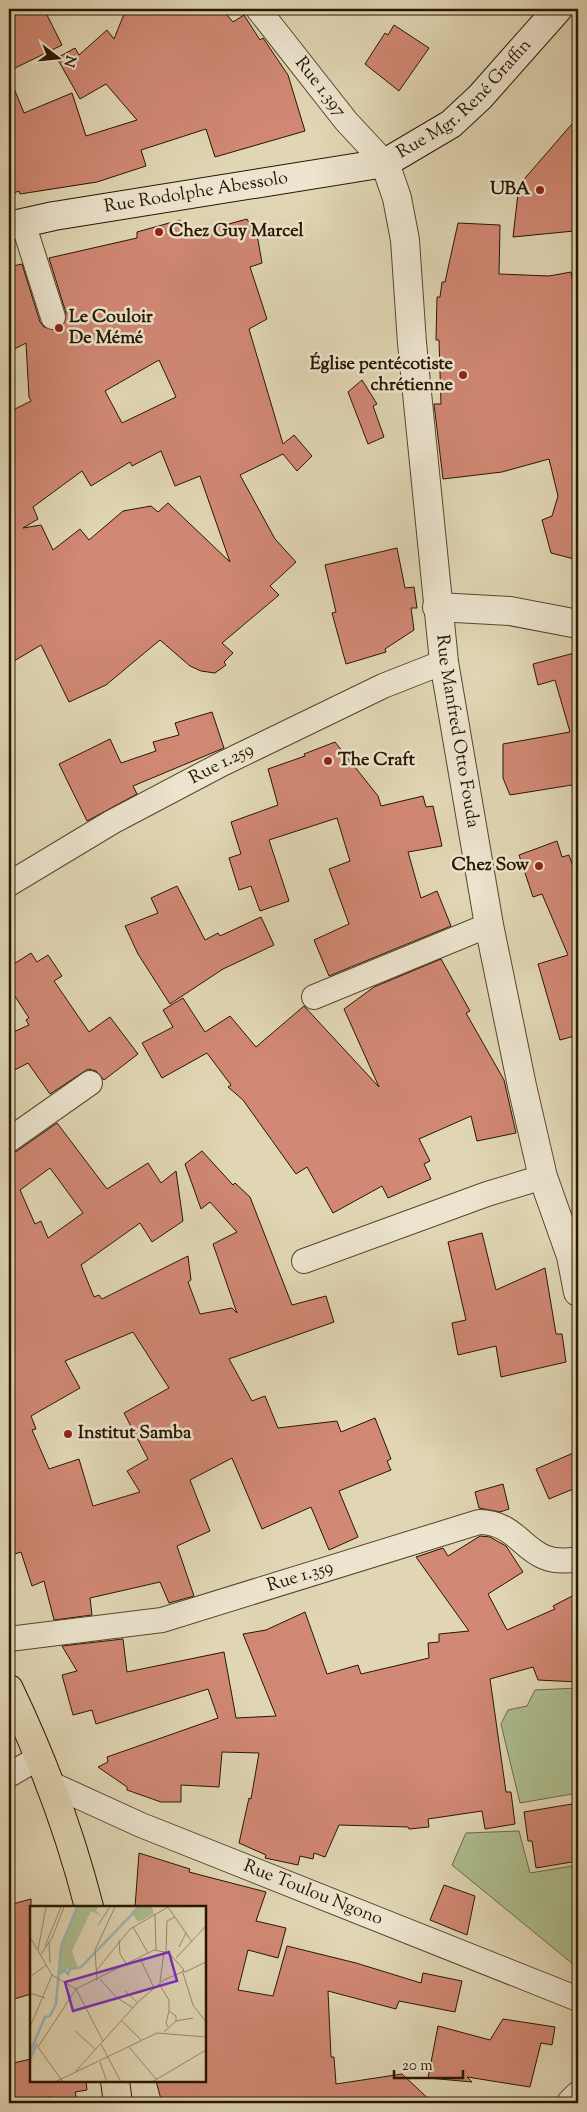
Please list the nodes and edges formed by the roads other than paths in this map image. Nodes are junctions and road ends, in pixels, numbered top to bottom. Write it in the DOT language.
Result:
graph roads {
  1 [pos="258,9"];
  2 [pos="558,9"];
  3 [pos="385,163"];
  4 [pos="16,224"];
  5 [pos="53,317"];
  6 [pos="437,607"];
  7 [pos="578,624"];
  8 [pos="444,662"];
  9 [pos="9,884"];
  10 [pos="489,925"];
  11 [pos="314,997"];
  12 [pos="90,1083"];
  13 [pos="9,1140"];
  14 [pos="543,1177"];
  15 [pos="574,1255"];
  16 [pos="304,1261"];
  17 [pos="578,1292"];
  18 [pos="578,1559"];
  19 [pos="9,1639"];
  20 [pos="9,1689"];
  21 [pos="38,1758"];
  22 [pos="9,1775"];
  23 [pos="49,1783"];
  24 [pos="89,1906"];
  25 [pos="578,1999"];
  26 [pos="115,2082"];
  27 [pos="578,2096"];
  28 [pos="118,2103"];
  29 [pos="571,2103"];
  1 -- 3 [label="street, Rue 1.397"];
  2 -- 3 [label="street, Rue Mgr. René Graffin"];
  3 -- 4 [label="street, Rue Rodolphe Abessolo"];
  3 -- 6 [label="street, Rue Manfred Otto Fouda"];
  4 -- 5 [label="street"];
  6 -- 7 [label="street"];
  6 -- 8 [label="street, Rue Manfred Otto Fouda"];
  8 -- 9 [label="street, Rue 1.259"];
  8 -- 10 [label="street, Rue Manfred Otto Fouda"];
  10 -- 11 [label="street"];
  10 -- 14 [label="street, Rue Manfred Otto Fouda"];
  12 -- 13 [label="street"];
  14 -- 15 [label="street, Rue Manfred Otto Fouda"];
  14 -- 16 [label="street"];
  15 -- 17 [label="street, Rue Manfred Otto Fouda"];
  18 -- 19 [label="street, Rue 1.359"];
  20 -- 21 [label="main road"];
  21 -- 22 [label="street"];
  21 -- 23 [label="main road"];
  23 -- 24 [label="main road"];
  23 -- 25 [label="street, Rue Toulou Ngono"];
  26 -- 28 [label="main road"];
  27 -- 29 [label="street"];
}
